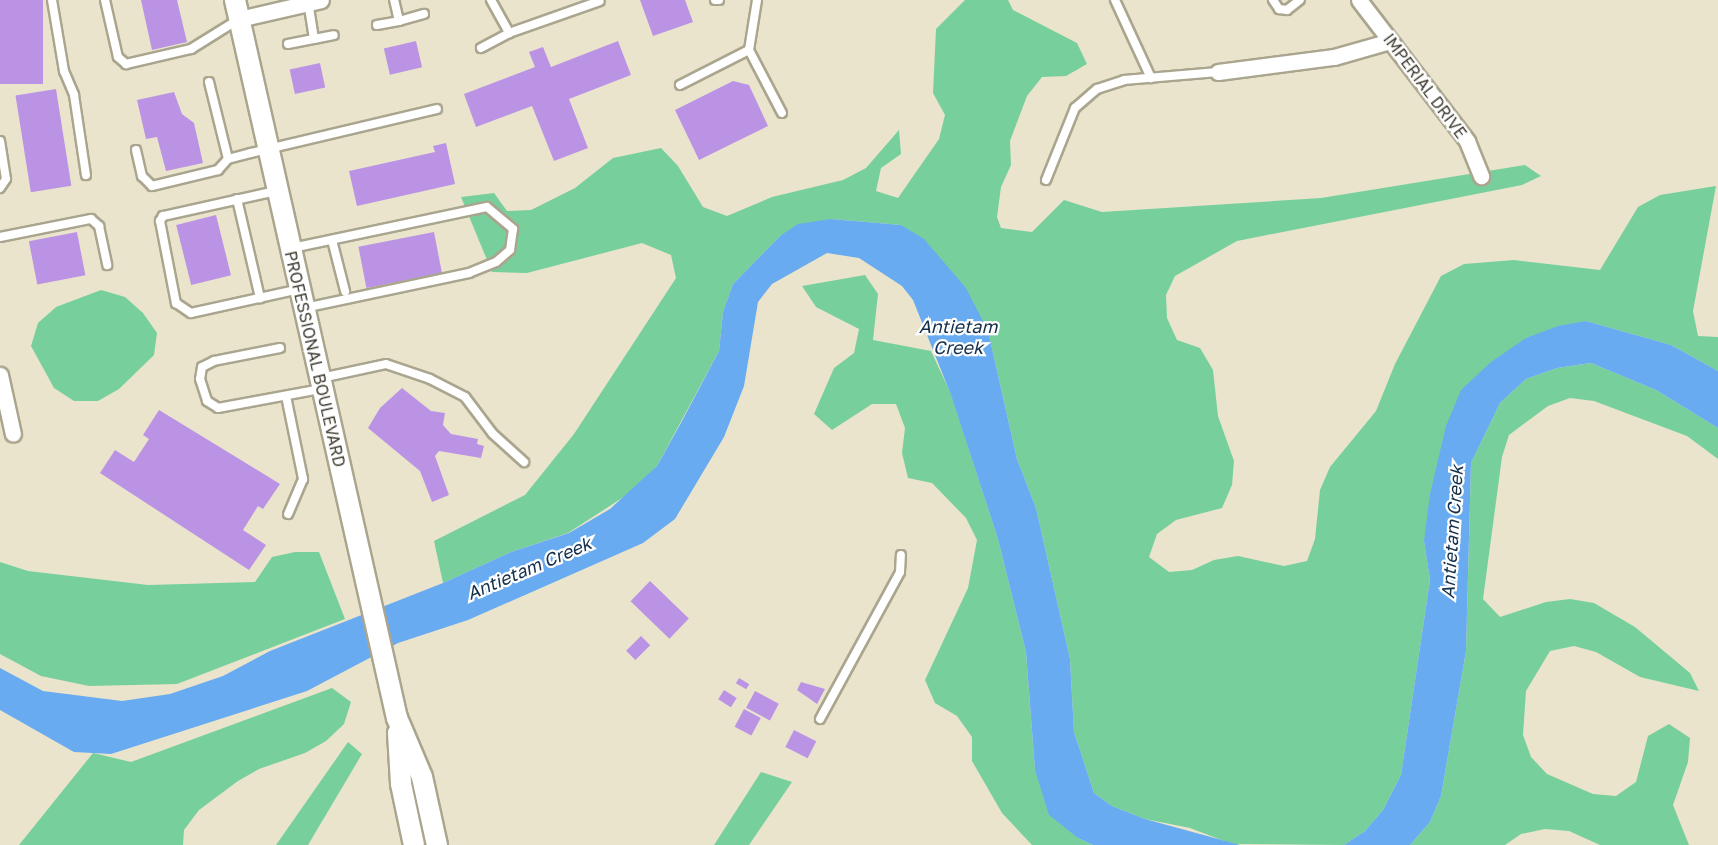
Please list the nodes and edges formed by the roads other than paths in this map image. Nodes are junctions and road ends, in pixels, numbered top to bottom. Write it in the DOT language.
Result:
graph roads {
  1 [pos="52,0"];
  2 [pos="105,0"];
  3 [pos="394,0"];
  4 [pos="490,0"];
  5 [pos="757,0"];
  6 [pos="1115,0"];
  7 [pos="1273,0"];
  8 [pos="1300,0"];
  9 [pos="1359,0"];
  10 [pos="600,1"];
  11 [pos="314,2"];
  12 [pos="237,9"];
  13 [pos="424,14"];
  14 [pos="399,21"];
  15 [pos="377,25"];
  16 [pos="509,33"];
  17 [pos="334,34"];
  18 [pos="314,39"];
  19 [pos="1390,41"];
  20 [pos="288,44"];
  21 [pos="481,48"];
  22 [pos="749,50"];
  23 [pos="1218,72"];
  24 [pos="1151,78"];
  25 [pos="209,82"];
  26 [pos="680,85"];
  27 [pos="437,109"];
  28 [pos="782,113"];
  29 [pos="0,141"];
  30 [pos="136,150"];
  31 [pos="269,150"];
  32 [pos="228,159"];
  33 [pos="87,175"];
  34 [pos="1481,176"];
  35 [pos="1046,180"];
  36 [pos="0,188"];
  37 [pos="278,191"];
  38 [pos="237,200"];
  39 [pos="0,237"];
  40 [pos="332,240"];
  41 [pos="291,249"];
  42 [pos="107,265"];
  43 [pos="345,291"];
  44 [pos="260,298"];
  45 [pos="302,298"];
  46 [pos="280,348"];
  47 [pos="0,375"];
  48 [pos="321,383"];
  49 [pos="286,396"];
  50 [pos="13,434"];
  51 [pos="524,462"];
  52 [pos="288,514"];
  53 [pos="901,555"];
  54 [pos="397,718"];
  55 [pos="820,719"];
  56 [pos="414,845"];
  57 [pos="437,845"];
  1 -- 33 [label="lane"];
  2 -- 12 [label="lane"];
  3 -- 14 [label="lane"];
  4 -- 16 [label="lane"];
  5 -- 22 [label="lane"];
  6 -- 24 [label="lane"];
  7 -- 8 [label="lane"];
  9 -- 19 [label="street, IMPERIAL DRIVE"];
  10 -- 16 [label="lane"];
  11 -- 12 [label="street"];
  11 -- 18 [label="lane"];
  12 -- 31 [label="street, PROFESSIONAL BOULEVARD"];
  13 -- 14 [label="lane"];
  14 -- 15 [label="lane"];
  16 -- 21 [label="lane"];
  17 -- 18 [label="lane"];
  18 -- 20 [label="lane"];
  19 -- 23 [label="street"];
  19 -- 34 [label="street, IMPERIAL DRIVE"];
  22 -- 26 [label="lane"];
  22 -- 28 [label="lane"];
  23 -- 24 [label="lane"];
  24 -- 35 [label="lane"];
  25 -- 32 [label="lane"];
  27 -- 31 [label="lane"];
  29 -- 36 [label="lane"];
  30 -- 32 [label="lane"];
  31 -- 32 [label="lane"];
  31 -- 37 [label="street, PROFESSIONAL BOULEVARD"];
  37 -- 38 [label="lane"];
  37 -- 41 [label="street, PROFESSIONAL BOULEVARD"];
  38 -- 44 [label="lane"];
  38 -- 44 [label="lane"];
  39 -- 42 [label="lane"];
  40 -- 41 [label="lane"];
  40 -- 43 [label="lane"];
  40 -- 45 [label="lane"];
  41 -- 45 [label="street, PROFESSIONAL BOULEVARD"];
  44 -- 45 [label="lane"];
  45 -- 48 [label="street, PROFESSIONAL BOULEVARD"];
  46 -- 49 [label="lane"];
  47 -- 50 [label="street"];
  48 -- 49 [label="lane"];
  48 -- 51 [label="lane"];
  48 -- 54 [label="street, PROFESSIONAL BOULEVARD"];
  49 -- 52 [label="lane"];
  53 -- 55 [label="lane"];
  54 -- 56 [label="street, PROFESSIONAL BOULEVARD"];
  54 -- 57 [label="street, PROFESSIONAL BOULEVARD"];
}
